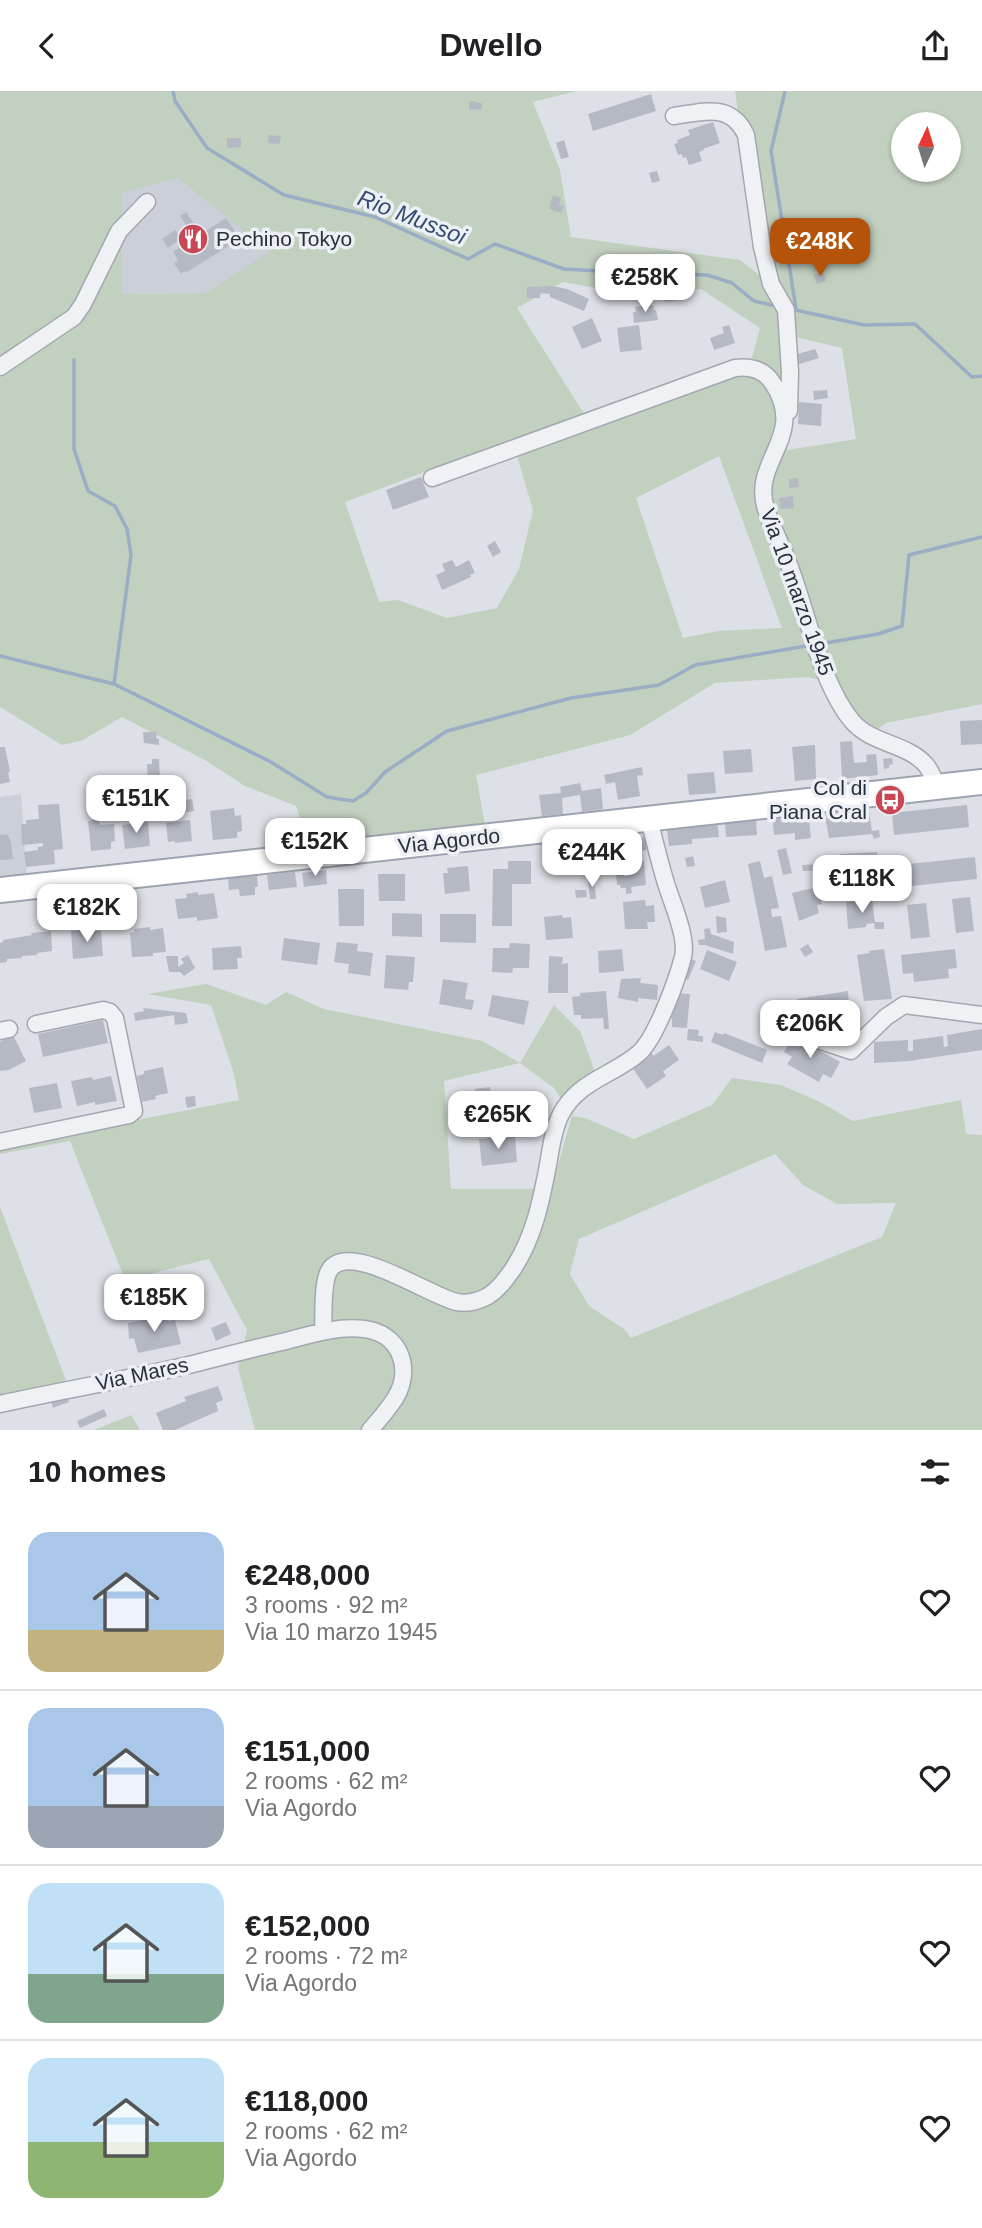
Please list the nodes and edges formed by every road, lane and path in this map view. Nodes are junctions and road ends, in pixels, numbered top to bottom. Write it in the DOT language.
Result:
graph roads {
  1 [pos="674,116"];
  2 [pos="147,202"];
  3 [pos="0,367"];
  4 [pos="785,422"];
  5 [pos="432,478"];
  6 [pos="982,782"];
  7 [pos="937,787"];
  8 [pos="649,819"];
  9 [pos="0,890"];
  10 [pos="982,1015"];
  11 [pos="36,1024"];
  12 [pos="815,1039"];
  13 [pos="0,1142"];
  14 [pos="323,1331"];
  15 [pos="0,1404"];
  16 [pos="370,1430"];
  1 -- 4 [label="street, Via 10 marzo 1945"];
  2 -- 3 [label="street"];
  4 -- 5 [label="street"];
  4 -- 7 [label="street, Via 10 marzo 1945"];
  6 -- 7 [label="main road, Via Agordo"];
  7 -- 8 [label="main road, Via Agordo"];
  8 -- 9 [label="main road, Via Agordo"];
  8 -- 14 [label="street"];
  10 -- 12 [label="street"];
  11 -- 13 [label="street"];
  14 -- 15 [label="street, Via Mares"];
  14 -- 16 [label="street, Via Mares"];
}
